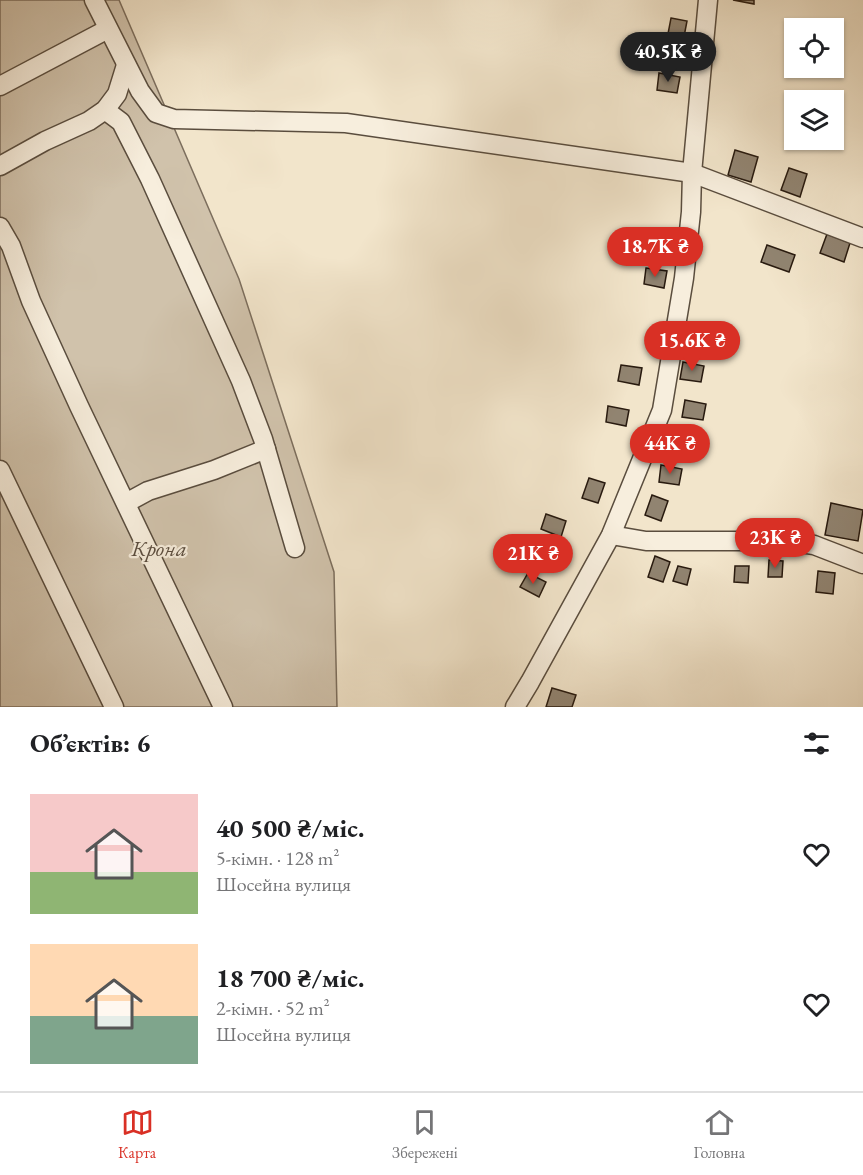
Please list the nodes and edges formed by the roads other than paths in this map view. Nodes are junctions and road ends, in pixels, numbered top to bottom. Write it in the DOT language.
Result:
graph roads {
  1 [pos="94,0"];
  2 [pos="708,0"];
  3 [pos="108,29"];
  4 [pos="126,65"];
  5 [pos="0,86"];
  6 [pos="105,110"];
  7 [pos="0,166"];
  8 [pos="692,173"];
  9 [pos="0,227"];
  10 [pos="863,238"];
  11 [pos="266,449"];
  12 [pos="0,470"];
  13 [pos="126,503"];
  14 [pos="611,535"];
  15 [pos="295,549"];
  16 [pos="863,564"];
  17 [pos="114,707"];
  18 [pos="223,707"];
  19 [pos="515,707"];
  1 -- 3 [label="street"];
  2 -- 8 [label="street"];
  3 -- 4 [label="street"];
  3 -- 5 [label="street"];
  4 -- 6 [label="street"];
  4 -- 8 [label="street"];
  6 -- 7 [label="street"];
  6 -- 11 [label="street"];
  8 -- 10 [label="street"];
  8 -- 14 [label="street"];
  9 -- 13 [label="street"];
  11 -- 13 [label="street"];
  11 -- 15 [label="street"];
  12 -- 17 [label="street"];
  13 -- 18 [label="street"];
  14 -- 16 [label="street"];
  14 -- 19 [label="street"];
}
